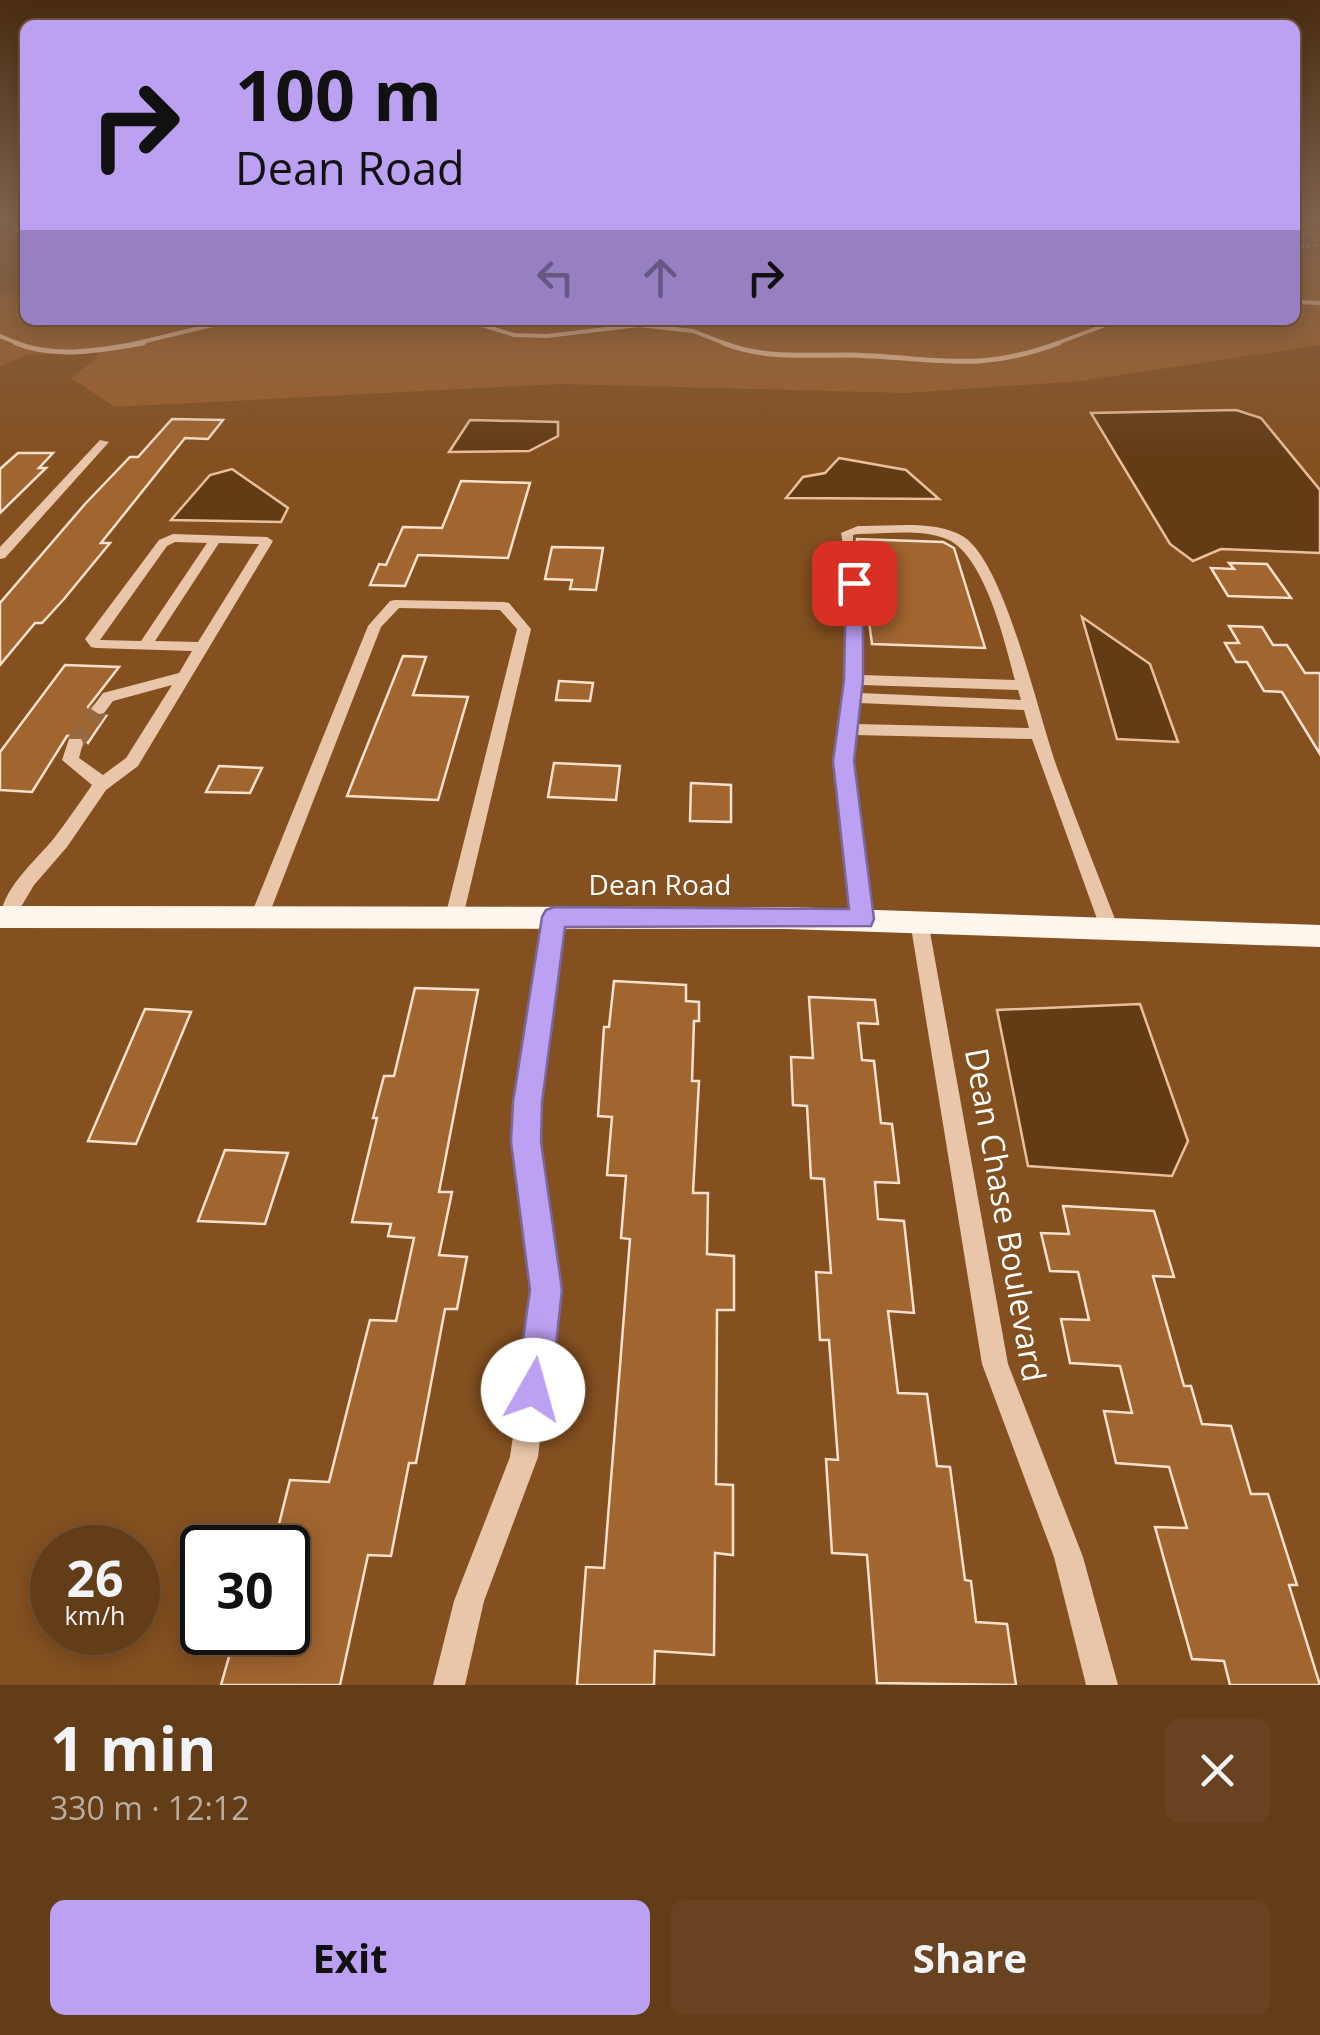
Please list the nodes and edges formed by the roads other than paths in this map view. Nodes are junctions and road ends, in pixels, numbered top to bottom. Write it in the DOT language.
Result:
graph roads {
  1 [pos="104,442"];
  2 [pos="216,539"];
  3 [pos="849,550"];
  4 [pos="0,555"];
  5 [pos="852,569"];
  6 [pos="145,646"];
  7 [pos="202,648"];
  8 [pos="183,678"];
  9 [pos="1024,685"];
  10 [pos="852,689"];
  11 [pos="1030,705"];
  12 [pos="98,709"];
  13 [pos="847,730"];
  14 [pos="1038,734"];
  15 [pos="75,743"];
  16 [pos="103,784"];
  17 [pos="260,917"];
  18 [pos="454,917"];
  19 [pos="554,917"];
  20 [pos="3,918"];
  21 [pos="862,919"];
  22 [pos="919,921"];
  23 [pos="1109,927"];
  24 [pos="1320,936"];
  25 [pos="449,1685"];
  26 [pos="1102,1685"];
  1 -- 4 [label="street"];
  2 -- 6 [label="street"];
  2 -- 6 [label="street"];
  2 -- 7 [label="street"];
  3 -- 9 [label="street"];
  5 -- 10 [label="street"];
  6 -- 7 [label="street"];
  7 -- 8 [label="street"];
  8 -- 12 [label="street"];
  8 -- 16 [label="street"];
  9 -- 10 [label="street"];
  9 -- 11 [label="street"];
  10 -- 11 [label="street"];
  10 -- 13 [label="street"];
  11 -- 14 [label="street"];
  13 -- 14 [label="street"];
  13 -- 21 [label="street"];
  14 -- 23 [label="street"];
  15 -- 16 [label="street"];
  16 -- 20 [label="street"];
  17 -- 18 [label="main road, Dean Road"];
  17 -- 18 [label="street"];
  17 -- 20 [label="main road, Dean Road"];
  18 -- 19 [label="main road, Dean Road"];
  19 -- 21 [label="main road, Dean Road"];
  19 -- 25 [label="street"];
  21 -- 22 [label="main road, Dean Road"];
  22 -- 23 [label="main road, Dean Road"];
  22 -- 26 [label="street, Dean Chase Boulevard"];
  23 -- 24 [label="main road, Dean Road"];
}
